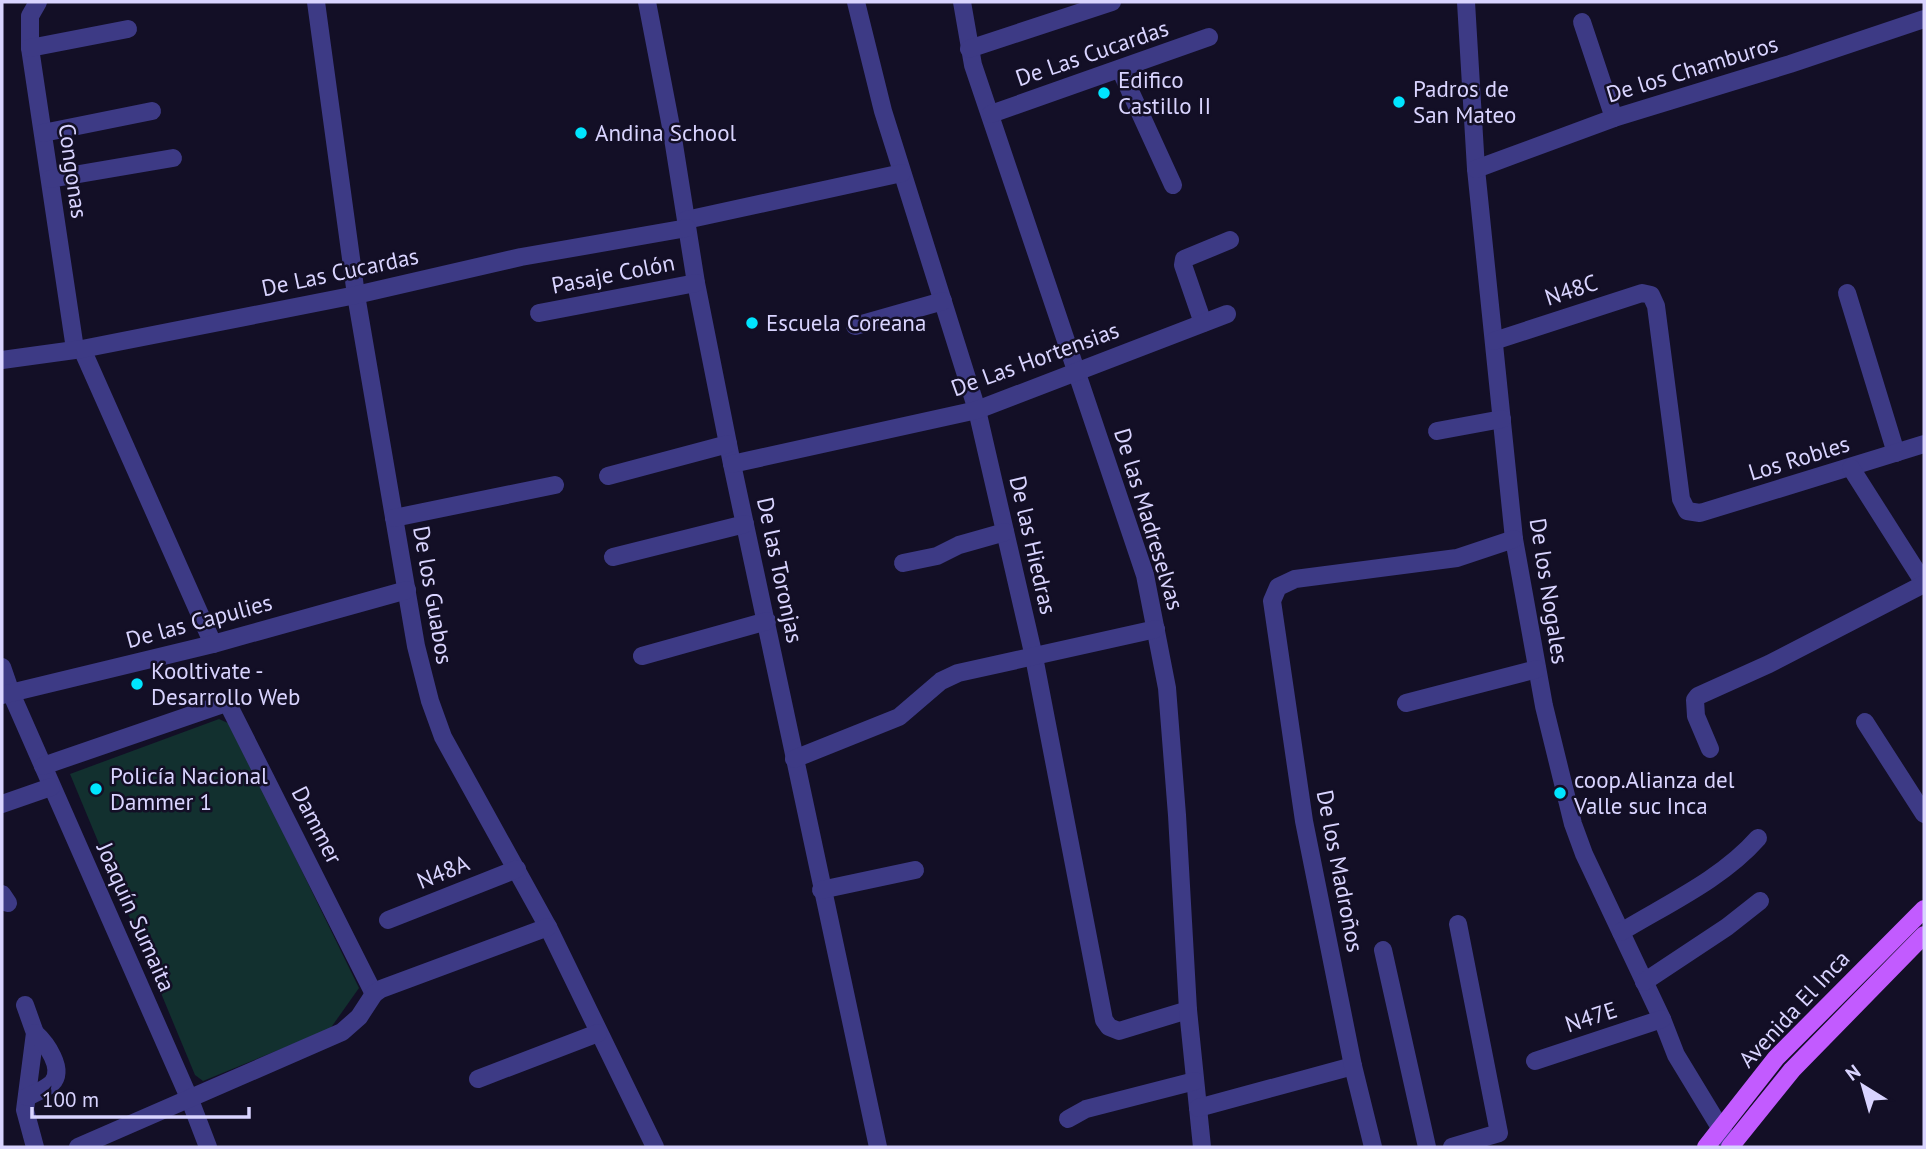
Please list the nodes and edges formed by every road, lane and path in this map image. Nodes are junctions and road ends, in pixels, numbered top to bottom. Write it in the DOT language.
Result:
graph roads {
  1 [pos="38,2"];
  2 [pos="316,2"];
  3 [pos="646,2"];
  4 [pos="856,2"];
  5 [pos="962,2"];
  6 [pos="1112,2"];
  7 [pos="1466,2"];
  8 [pos="1924,19"];
  9 [pos="1582,22"];
  10 [pos="128,29"];
  11 [pos="1209,37"];
  12 [pos="30,47"];
  13 [pos="969,49"];
  14 [pos="1120,69"];
  15 [pos="152,111"];
  16 [pos="991,114"];
  17 [pos="1614,118"];
  18 [pos="43,133"];
  19 [pos="173,158"];
  20 [pos="1476,169"];
  21 [pos="902,173"];
  22 [pos="50,180"];
  23 [pos="1173,185"];
  24 [pos="687,224"];
  25 [pos="1230,240"];
  26 [pos="696,283"];
  27 [pos="1847,293"];
  28 [pos="356,295"];
  29 [pos="943,301"];
  30 [pos="539,313"];
  31 [pos="1227,314"];
  32 [pos="1203,323"];
  33 [pos="855,326"];
  34 [pos="1494,341"];
  35 [pos="78,349"];
  36 [pos="2,360"];
  37 [pos="1077,373"];
  38 [pos="977,410"];
  39 [pos="1502,419"];
  40 [pos="1437,431"];
  41 [pos="728,444"];
  42 [pos="1924,444"];
  43 [pos="1896,453"];
  44 [pos="732,464"];
  45 [pos="1851,468"];
  46 [pos="608,476"];
  47 [pos="555,485"];
  48 [pos="1687,510"];
  49 [pos="394,518"];
  50 [pos="745,524"];
  51 [pos="1005,532"];
  52 [pos="1514,539"];
  53 [pos="613,557"];
  54 [pos="903,563"];
  55 [pos="1924,584"];
  56 [pos="407,590"];
  57 [pos="766,621"];
  58 [pos="1156,629"];
  59 [pos="213,643"];
  60 [pos="642,656"];
  61 [pos="1034,657"];
  62 [pos="2,667"];
  63 [pos="1537,669"];
  64 [pos="6,694"];
  65 [pos="1406,703"];
  66 [pos="1865,722"];
  67 [pos="1710,749"];
  68 [pos="794,759"];
  69 [pos="43,766"];
  70 [pos="51,787"];
  71 [pos="2,804"];
  72 [pos="1924,814"];
  73 [pos="1758,838"];
  74 [pos="517,869"];
  75 [pos="915,870"];
  76 [pos="821,890"];
  77 [pos="1760,901"];
  78 [pos="1924,909"];
  79 [pos="388,920"];
  80 [pos="1458,924"];
  81 [pos="548,928"];
  82 [pos="1621,932"];
  83 [pos="1924,935"];
  84 [pos="1383,950"];
  85 [pos="1644,982"];
  86 [pos="374,994"];
  87 [pos="25,1005"];
  88 [pos="1188,1010"];
  89 [pos="1662,1019"];
  90 [pos="35,1033"];
  91 [pos="598,1033"];
  92 [pos="1535,1061"];
  93 [pos="1353,1066"];
  94 [pos="478,1079"];
  95 [pos="1195,1081"];
  96 [pos="27,1097"];
  97 [pos="190,1100"];
  98 [pos="1198,1108"];
  99 [pos="1068,1119"];
  100 [pos="1720,1130"];
  101 [pos="34,1147"];
  102 [pos="78,1147"];
  103 [pos="208,1147"];
  104 [pos="654,1147"];
  105 [pos="877,1147"];
  106 [pos="1202,1147"];
  107 [pos="1373,1147"];
  108 [pos="1427,1147"];
  109 [pos="1452,1147"];
  110 [pos="1706,1147"];
  111 [pos="1732,1147"];
  1 -- 12 [label="street, Congonas"];
  2 -- 28 [label="street, De los Guabos"];
  3 -- 24 [label="street, De las Toronjas"];
  4 -- 21 [label="street, De las Hiedras"];
  5 -- 13 [label="street, De las Madreselvas"];
  6 -- 13 [label="street"];
  7 -- 20 [label="street, De los Nogales"];
  8 -- 17 [label="street, De los Chamburos"];
  9 -- 17 [label="street"];
  10 -- 12 [label="street"];
  11 -- 14 [label="street, De Las Cucardas"];
  12 -- 18 [label="street, Congonas"];
  13 -- 16 [label="street, De las Madreselvas"];
  14 -- 16 [label="street, De Las Cucardas"];
  14 -- 23 [label="street"];
  15 -- 18 [label="street"];
  16 -- 37 [label="street, De las Madreselvas"];
  17 -- 20 [label="street, De los Chamburos"];
  18 -- 22 [label="street, Congonas"];
  19 -- 22 [label="street"];
  20 -- 34 [label="street, De los Nogales"];
  21 -- 24 [label="street, De Las Cucardas"];
  21 -- 29 [label="street, De las Hiedras"];
  22 -- 35 [label="street, Congonas"];
  24 -- 26 [label="street, De las Toronjas"];
  24 -- 28 [label="street, De Las Cucardas"];
  25 -- 32 [label="street"];
  26 -- 30 [label="street, Pasaje Colón"];
  26 -- 41 [label="street, De las Toronjas"];
  27 -- 43 [label="street"];
  28 -- 35 [label="street, De Las Cucardas"];
  28 -- 49 [label="street, De los Guabos"];
  29 -- 33 [label="street"];
  29 -- 38 [label="street, De las Hiedras"];
  31 -- 32 [label="street, De Las Hortensias"];
  32 -- 37 [label="street, De Las Hortensias"];
  34 -- 39 [label="street, De los Nogales"];
  34 -- 48 [label="street, N48C"];
  35 -- 36 [label="street, De Las Cucardas"];
  35 -- 59 [label="street, Congonas"];
  37 -- 38 [label="street, De Las Hortensias"];
  37 -- 58 [label="street, De las Madreselvas"];
  38 -- 44 [label="street, De Las Hortensias"];
  38 -- 51 [label="street, De las Hiedras"];
  39 -- 40 [label="street"];
  39 -- 52 [label="street, De los Nogales"];
  41 -- 44 [label="street, De las Toronjas"];
  41 -- 46 [label="street"];
  42 -- 43 [label="street, Los Robles"];
  43 -- 45 [label="street, Los Robles"];
  44 -- 50 [label="street, De las Toronjas"];
  45 -- 48 [label="street, Los Robles"];
  45 -- 55 [label="street"];
  47 -- 49 [label="street"];
  49 -- 56 [label="street, De los Guabos"];
  50 -- 53 [label="street"];
  50 -- 57 [label="street, De las Toronjas"];
  51 -- 54 [label="street"];
  51 -- 61 [label="street, De las Hiedras"];
  52 -- 63 [label="street, De los Nogales"];
  52 -- 93 [label="street, De los Madroños"];
  55 -- 67 [label="street"];
  56 -- 59 [label="street, De las Capulies"];
  56 -- 74 [label="street, De los Guabos"];
  57 -- 60 [label="street"];
  57 -- 68 [label="street, De las Toronjas"];
  58 -- 61 [label="street"];
  58 -- 88 [label="street, De las Madreselvas"];
  59 -- 64 [label="street, De las Capulies"];
  61 -- 68 [label="street"];
  61 -- 88 [label="street, De las Hiedras"];
  62 -- 64 [label="street, Joaquín Sumaita"];
  63 -- 65 [label="street"];
  63 -- 82 [label="street, De los Nogales"];
  64 -- 69 [label="street, Joaquín Sumaita"];
  66 -- 72 [label="street"];
  68 -- 76 [label="street, De las Toronjas"];
  69 -- 70 [label="street, Joaquín Sumaita"];
  69 -- 86 [label="street, Dammer"];
  70 -- 71 [label="street"];
  70 -- 97 [label="street, Joaquín Sumaita"];
  73 -- 82 [label="street"];
  74 -- 79 [label="street, N48A"];
  74 -- 81 [label="street, De los Guabos"];
  75 -- 76 [label="street"];
  76 -- 105 [label="street, De las Toronjas"];
  77 -- 85 [label="street"];
  78 -- 100 [label="main road, Avenida El Inca"];
  80 -- 109 [label="street"];
  81 -- 86 [label="street"];
  81 -- 91 [label="street, De los Guabos"];
  82 -- 85 [label="street, De los Nogales"];
  83 -- 111 [label="main road, Avenida El Inca"];
  84 -- 108 [label="street"];
  85 -- 89 [label="street, De los Nogales"];
  86 -- 97 [label="street"];
  87 -- 90 [label="street"];
  88 -- 95 [label="street, De las Madreselvas"];
  89 -- 92 [label="street, N47E"];
  89 -- 100 [label="street, De los Nogales"];
  90 -- 96 [label="street"];
  90 -- 96 [label="street"];
  91 -- 94 [label="street"];
  91 -- 104 [label="street, De los Guabos"];
  93 -- 98 [label="street"];
  93 -- 107 [label="street, De los Madroños"];
  95 -- 98 [label="street, De las Madreselvas"];
  95 -- 99 [label="street"];
  96 -- 101 [label="street"];
  97 -- 102 [label="street"];
  97 -- 103 [label="street, Joaquín Sumaita"];
  98 -- 106 [label="street, De las Madreselvas"];
  100 -- 110 [label="main road, Avenida El Inca"];
  100 -- 111 [label="street, De los Nogales"];
}
